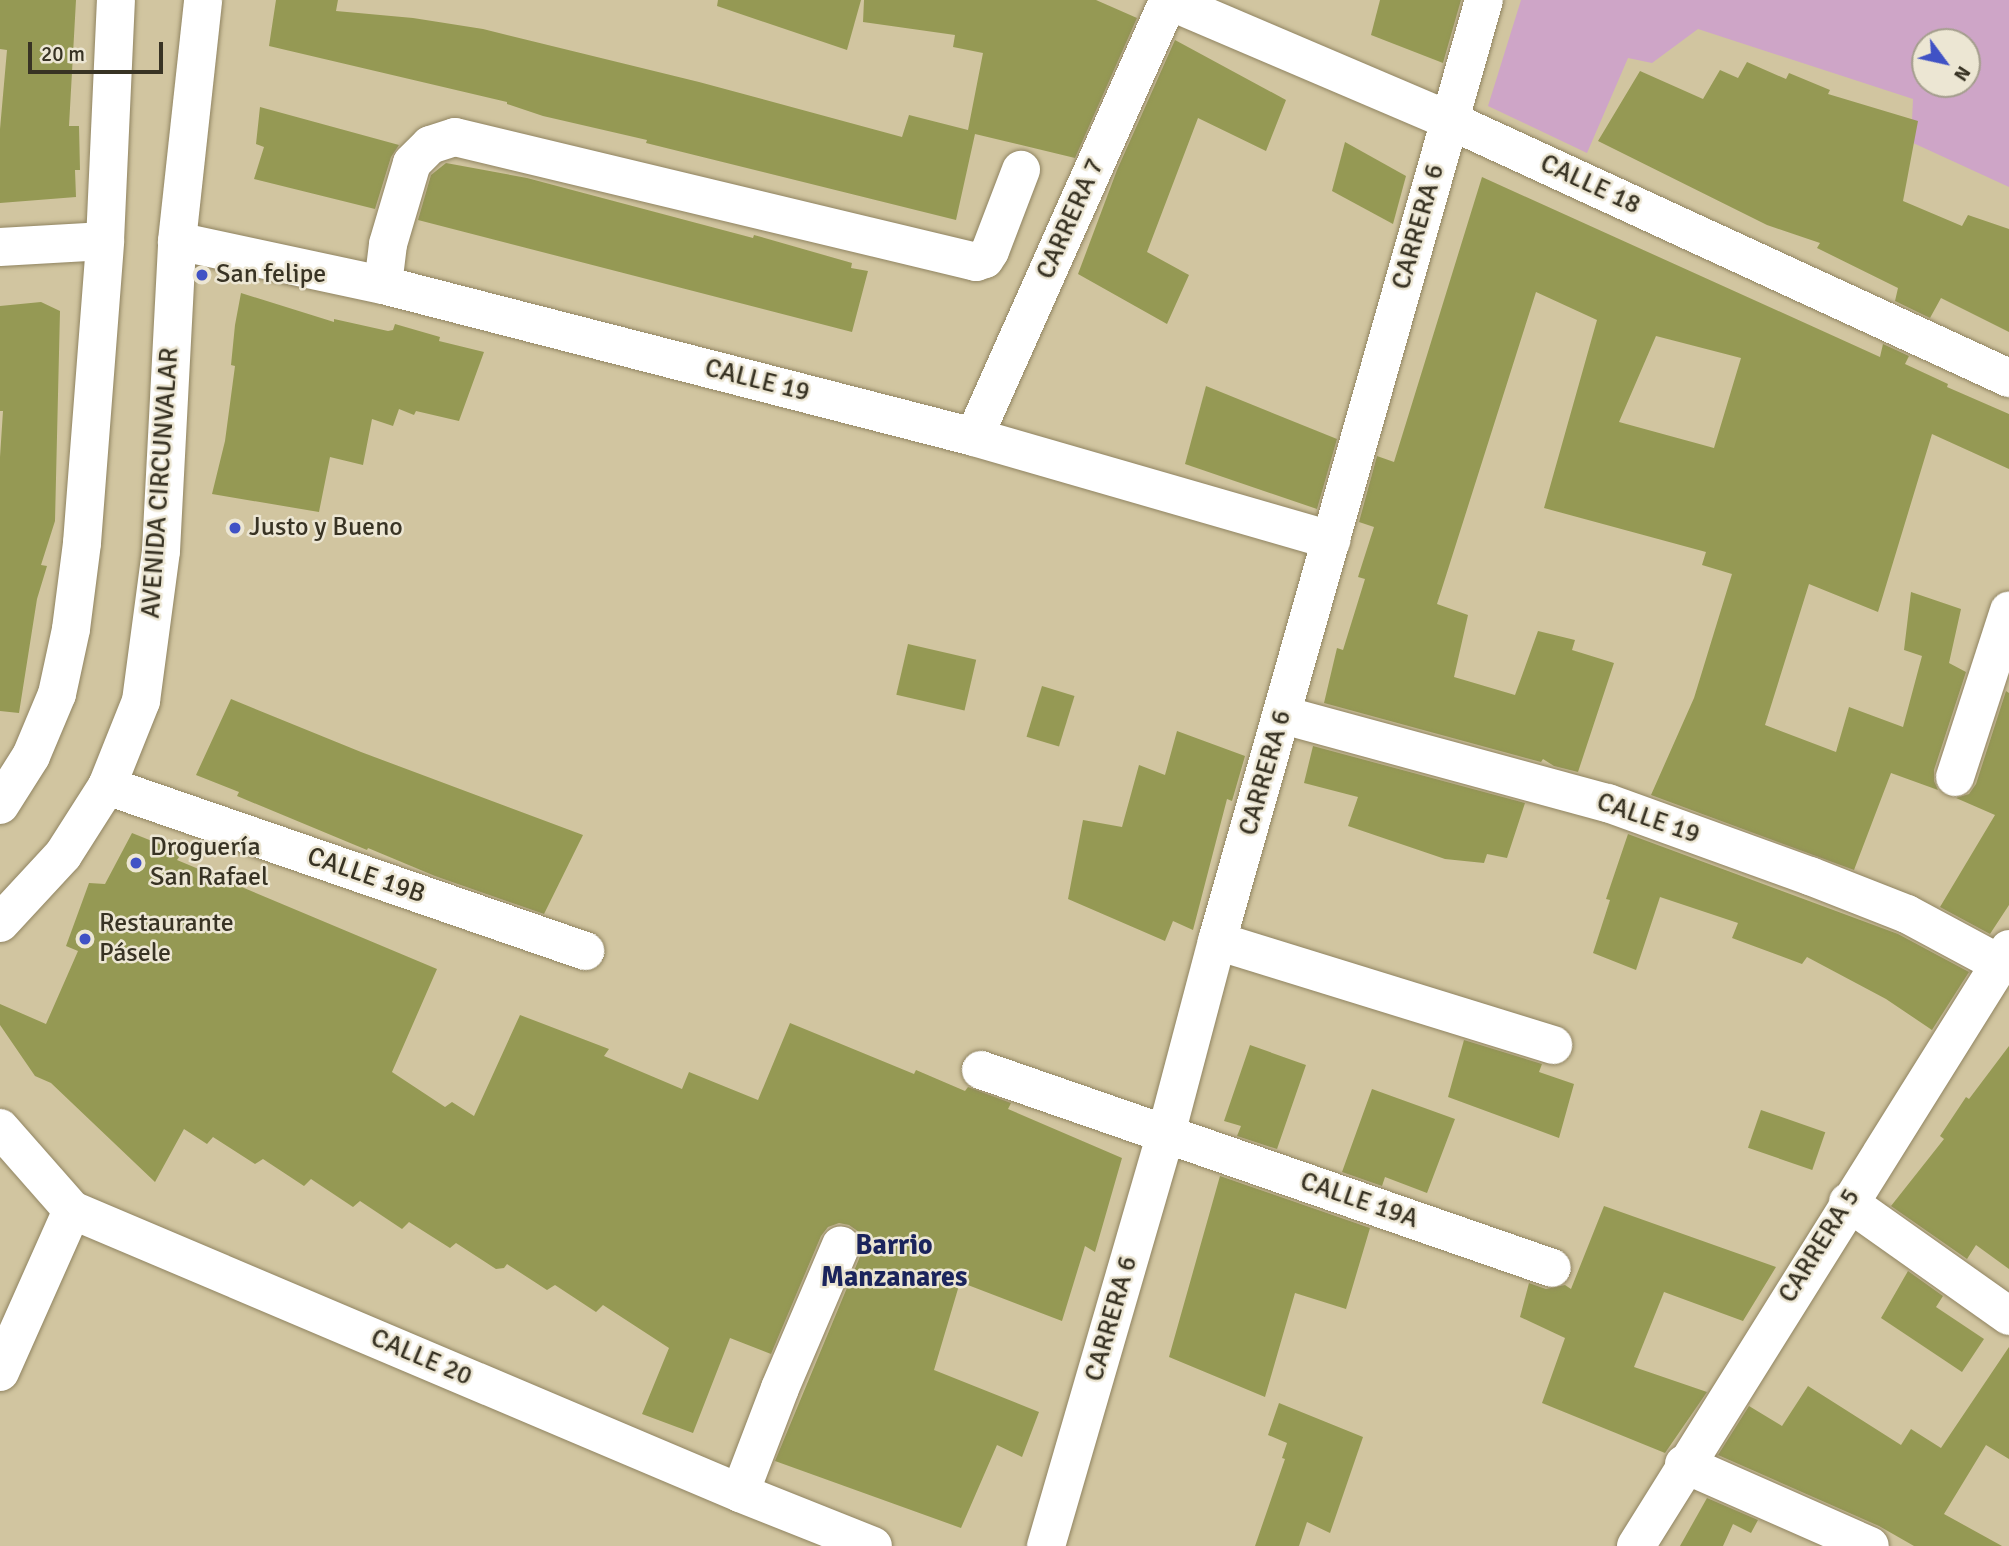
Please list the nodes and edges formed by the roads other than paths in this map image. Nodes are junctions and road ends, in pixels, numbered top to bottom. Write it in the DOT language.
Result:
graph roads {
  1 [pos="116,0"];
  2 [pos="203,0"];
  3 [pos="1168,0"];
  4 [pos="1484,0"];
  5 [pos="1450,120"];
  6 [pos="1021,170"];
  7 [pos="105,241"];
  8 [pos="177,242"];
  9 [pos="0,247"];
  10 [pos="383,285"];
  11 [pos="2009,379"];
  12 [pos="974,437"];
  13 [pos="1331,540"];
  14 [pos="2009,611"];
  15 [pos="1283,715"];
  16 [pos="1955,778"];
  17 [pos="107,786"];
  18 [pos="0,805"];
  19 [pos="0,923"];
  20 [pos="1217,941"];
  21 [pos="585,951"];
  22 [pos="2003,956"];
  23 [pos="1553,1045"];
  24 [pos="981,1070"];
  25 [pos="0,1128"];
  26 [pos="1166,1134"];
  27 [pos="1848,1202"];
  28 [pos="72,1210"];
  29 [pos="841,1244"];
  30 [pos="1552,1268"];
  31 [pos="2009,1316"];
  32 [pos="0,1372"];
  33 [pos="1684,1464"];
  34 [pos="740,1493"];
  35 [pos="873,1546"];
  36 [pos="1046,1546"];
  37 [pos="1636,1546"];
  38 [pos="1870,1546"];
  1 -- 7 [label="street"];
  2 -- 8 [label="street, AVENIDA CIRCUNVALAR"];
  3 -- 5 [label="street, CALLE 18"];
  3 -- 12 [label="street, CARRERA 7"];
  4 -- 5 [label="street, CARRERA 6"];
  5 -- 11 [label="street, CALLE 18"];
  5 -- 13 [label="street, CARRERA 6"];
  6 -- 10 [label="street"];
  7 -- 9 [label="street"];
  7 -- 18 [label="street"];
  8 -- 10 [label="street, CALLE 19"];
  8 -- 17 [label="street, AVENIDA CIRCUNVALAR"];
  10 -- 12 [label="street, CALLE 19"];
  12 -- 13 [label="street, CALLE 19"];
  13 -- 15 [label="street, CARRERA 6"];
  14 -- 16 [label="street"];
  15 -- 20 [label="street, CARRERA 6"];
  15 -- 22 [label="street, CALLE 19"];
  17 -- 19 [label="street, AVENIDA CIRCUNVALAR"];
  17 -- 21 [label="street, CALLE 19B"];
  20 -- 23 [label="street"];
  20 -- 26 [label="street, CARRERA 6"];
  22 -- 27 [label="street, CARRERA 5"];
  24 -- 26 [label="street, CALLE 19A"];
  25 -- 28 [label="street, CALLE 20"];
  26 -- 30 [label="street, CALLE 19A"];
  26 -- 36 [label="street, CARRERA 6"];
  27 -- 31 [label="street"];
  27 -- 33 [label="street, CARRERA 5"];
  28 -- 32 [label="street"];
  28 -- 34 [label="street, CALLE 20"];
  29 -- 34 [label="street"];
  33 -- 37 [label="street, CARRERA 5"];
  33 -- 38 [label="street"];
  34 -- 35 [label="street, CALLE 20"];
}
